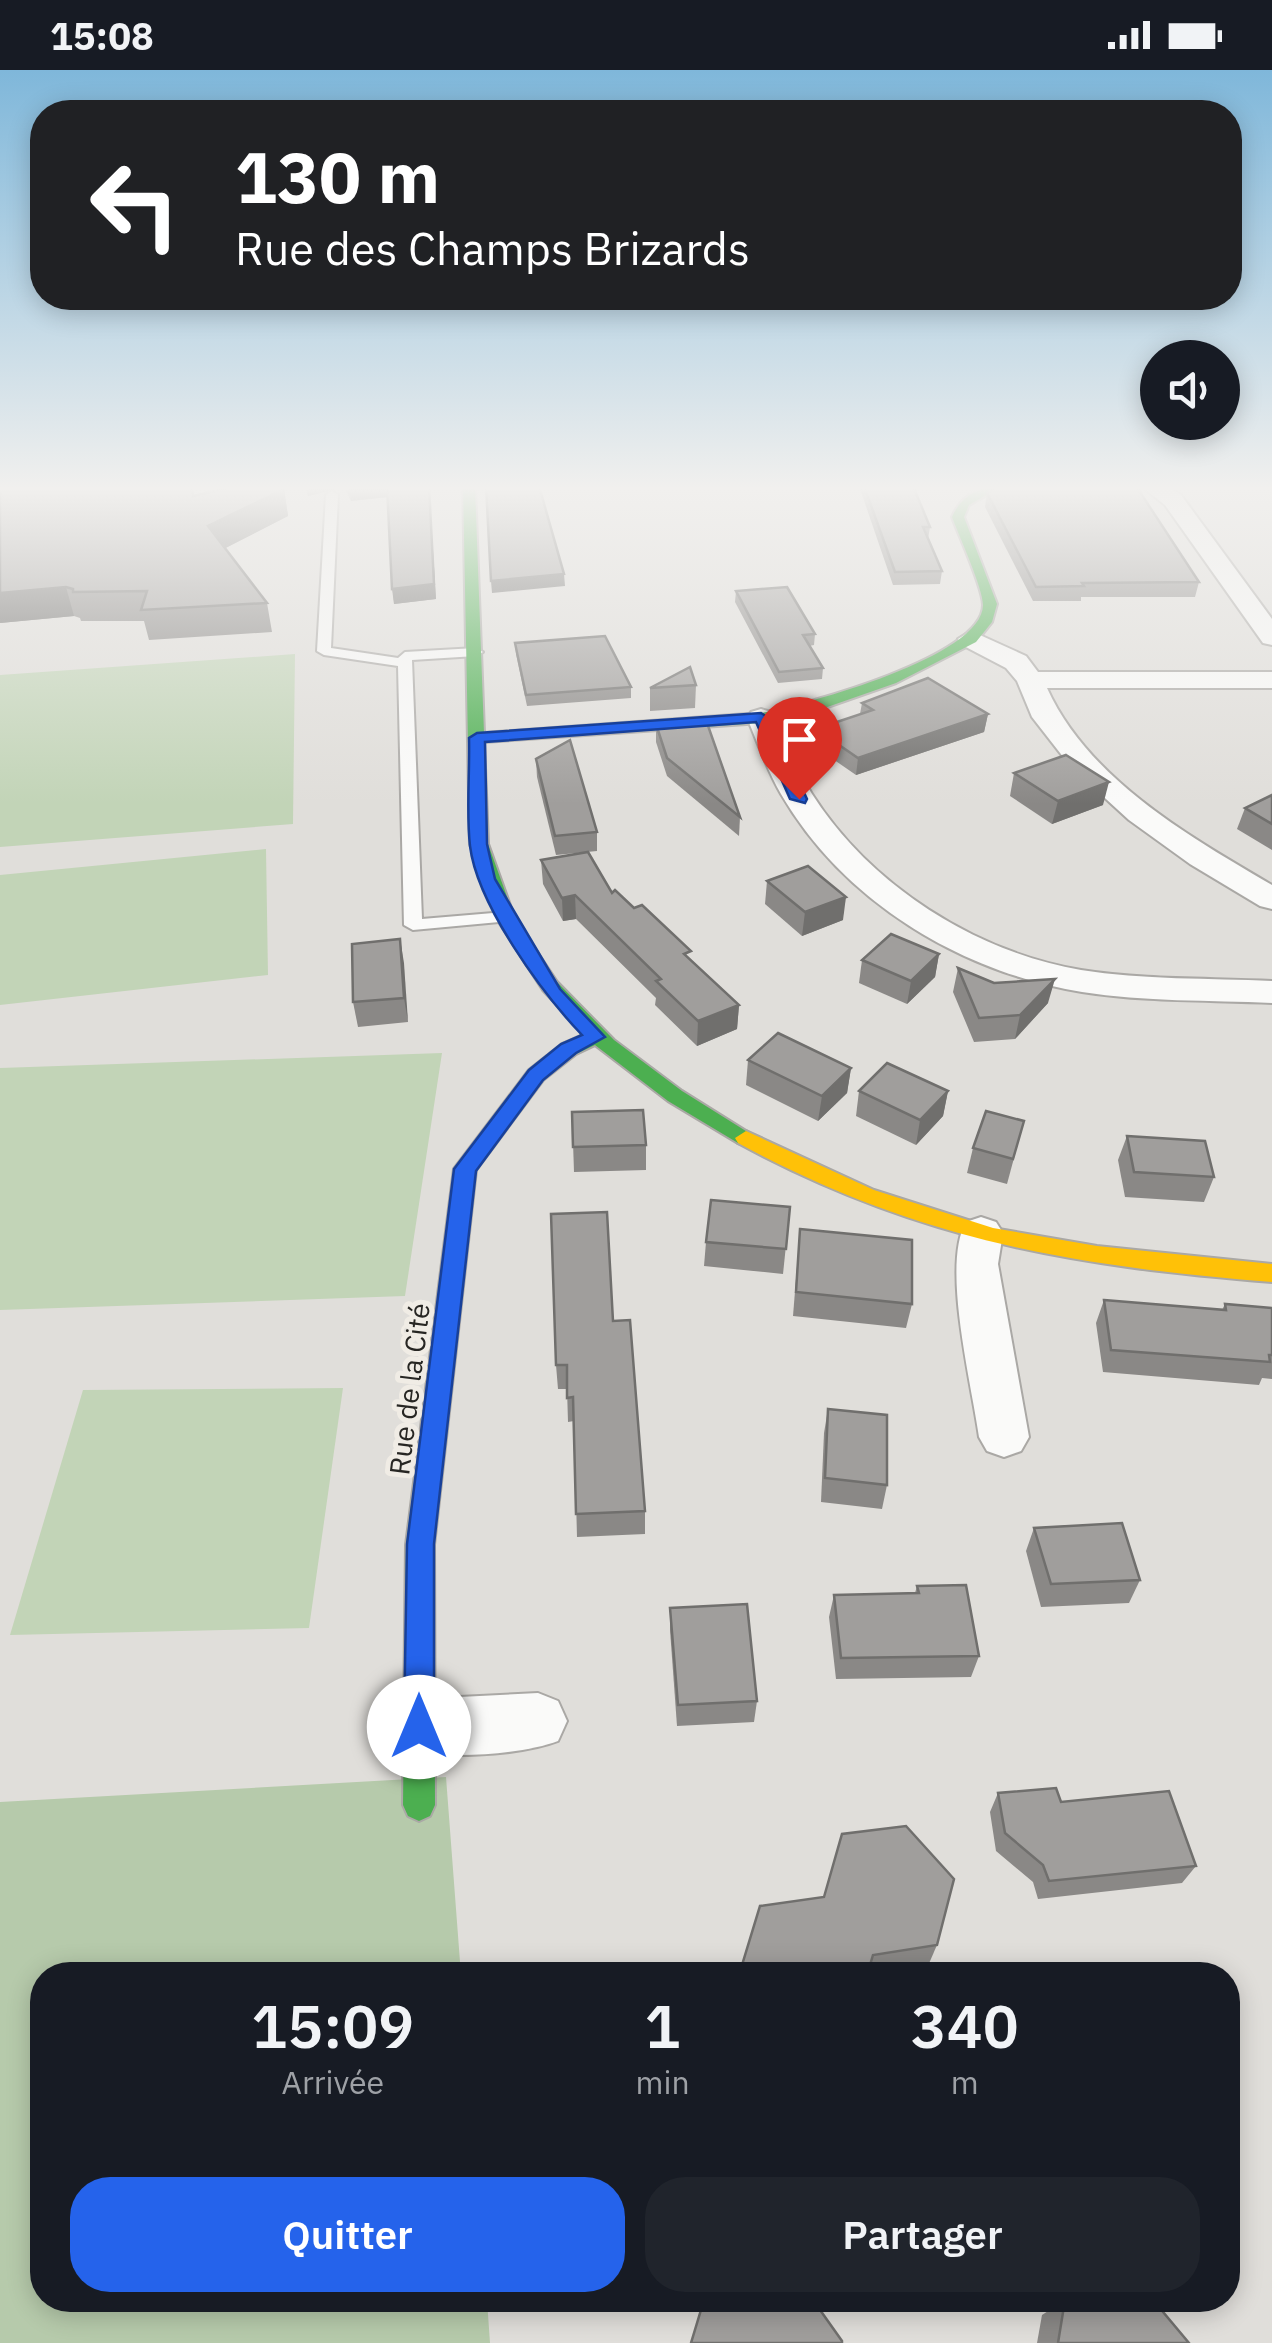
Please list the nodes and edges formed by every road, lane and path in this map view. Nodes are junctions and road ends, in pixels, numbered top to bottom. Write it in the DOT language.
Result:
graph roads {
  1 [pos="327,592"];
  2 [pos="473,592"];
  3 [pos="986,592"];
  4 [pos="1240,592"];
  5 [pos="1272,637"];
  6 [pos="972,640"];
  7 [pos="476,652"];
  8 [pos="406,664"];
  9 [pos="1030,680"];
  10 [pos="1272,680"];
  11 [pos="761,718"];
  12 [pos="477,738"];
  13 [pos="1272,899"];
  14 [pos="506,916"];
  15 [pos="1272,992"];
  16 [pos="595,1037"];
  17 [pos="981,1233"];
  18 [pos="1272,1273"];
  19 [pos="1004,1437"];
  20 [pos="538,1721"];
  21 [pos="419,1727"];
  22 [pos="419,1805"];
  1 -- 8 [label="lane"];
  2 -- 7 [label="street"];
  3 -- 6 [label="street"];
  4 -- 5 [label="street"];
  6 -- 9 [label="street"];
  6 -- 11 [label="street"];
  7 -- 8 [label="lane"];
  7 -- 12 [label="street"];
  8 -- 14 [label="lane"];
  9 -- 10 [label="street"];
  9 -- 13 [label="street"];
  11 -- 12 [label="street"];
  11 -- 15 [label="street"];
  12 -- 14 [label="street"];
  14 -- 16 [label="street"];
  16 -- 17 [label="street"];
  16 -- 21 [label="street, Rue de la Cité"];
  17 -- 18 [label="street"];
  17 -- 19 [label="street"];
  20 -- 21 [label="street"];
  21 -- 22 [label="street, Rue de la Cité"];
}
